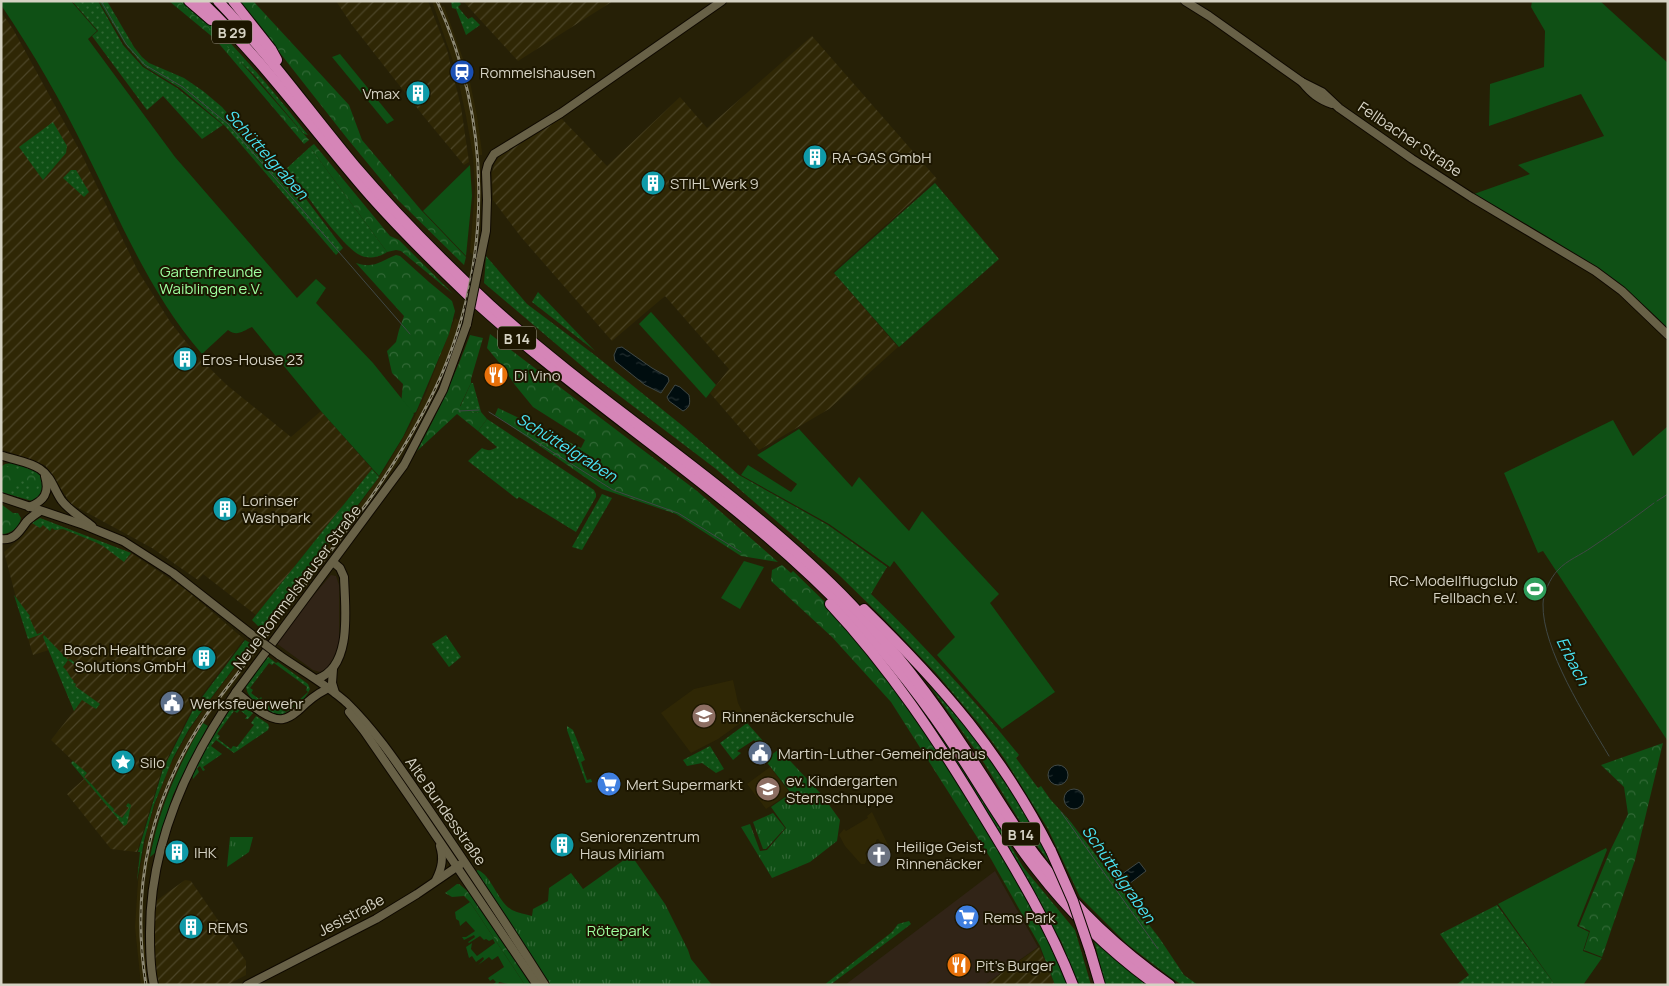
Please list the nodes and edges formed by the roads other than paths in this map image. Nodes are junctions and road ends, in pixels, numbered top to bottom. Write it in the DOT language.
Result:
graph roads {
  1 [pos="189,1"];
  2 [pos="201,1"];
  3 [pos="218,1"];
  4 [pos="233,1"];
  5 [pos="722,1"];
  6 [pos="1184,1"];
  7 [pos="262,65"];
  8 [pos="287,79"];
  9 [pos="1668,335"];
  10 [pos="3,456"];
  11 [pos="42,470"];
  12 [pos="1,497"];
  13 [pos="18,503"];
  14 [pos="29,507"];
  15 [pos="40,511"];
  16 [pos="26,522"];
  17 [pos="98,531"];
  18 [pos="1,539"];
  19 [pos="794,549"];
  20 [pos="333,562"];
  21 [pos="808,573"];
  22 [pos="333,669"];
  23 [pos="316,681"];
  24 [pos="325,690"];
  25 [pos="236,692"];
  26 [pos="335,693"];
  27 [pos="310,699"];
  28 [pos="438,839"];
  29 [pos="464,861"];
  30 [pos="457,866"];
  31 [pos="435,882"];
  32 [pos="154,985"];
  33 [pos="246,985"];
  34 [pos="537,985"];
  35 [pos="545,985"];
  36 [pos="1073,985"];
  37 [pos="1100,985"];
  38 [pos="1156,985"];
  39 [pos="1170,985"];
  1 -- 7 [label="highway, B 14"];
  2 -- 7 [label="highway, B 29"];
  3 -- 8 [label="highway, B 14"];
  4 -- 8 [label="highway, B 29"];
  5 -- 20 [label="main road, Neue Rommelshauser Straße, bridge"];
  6 -- 9 [label="main road, Fellbacher Straße"];
  7 -- 21 [label="highway, B 14"];
  8 -- 19 [label="highway, B 14"];
  10 -- 11 [label="main road"];
  11 -- 14 [label="main road"];
  11 -- 17 [label="main road"];
  12 -- 13 [label="main road, Alte Bundesstraße"];
  13 -- 14 [label="main road, Alte Bundesstraße"];
  13 -- 16 [label="main road"];
  14 -- 15 [label="main road, Alte Bundesstraße"];
  15 -- 16 [label="main road"];
  15 -- 17 [label="main road, Alte Bundesstraße"];
  16 -- 18 [label="main road"];
  17 -- 23 [label="main road, Alte Bundesstraße, bridge"];
  19 -- 37 [label="highway, bridge"];
  19 -- 39 [label="highway, B 14"];
  20 -- 22 [label="main road"];
  20 -- 25 [label="main road, Neue Rommelshauser Straße"];
  21 -- 36 [label="highway"];
  21 -- 38 [label="highway, B 14"];
  22 -- 23 [label="main road"];
  22 -- 26 [label="main road"];
  23 -- 24 [label="main road, Alte Bundesstraße"];
  23 -- 26 [label="main road, Alte Bundesstraße"];
  23 -- 27 [label="main road"];
  24 -- 27 [label="main road"];
  24 -- 28 [label="main road, Alte Bundesstraße"];
  25 -- 27 [label="main road"];
  25 -- 32 [label="main road, Neue Rommelshauser Straße"];
  26 -- 29 [label="main road, Alte Bundesstraße"];
  28 -- 30 [label="main road, Alte Bundesstraße"];
  28 -- 31 [label="main road"];
  29 -- 30 [label="main road, Jesistraße"];
  29 -- 35 [label="main road, Alte Bundesstraße"];
  30 -- 31 [label="main road, Jesistraße"];
  30 -- 34 [label="main road, Alte Bundesstraße"];
  31 -- 33 [label="main road, Jesistraße"];
}
